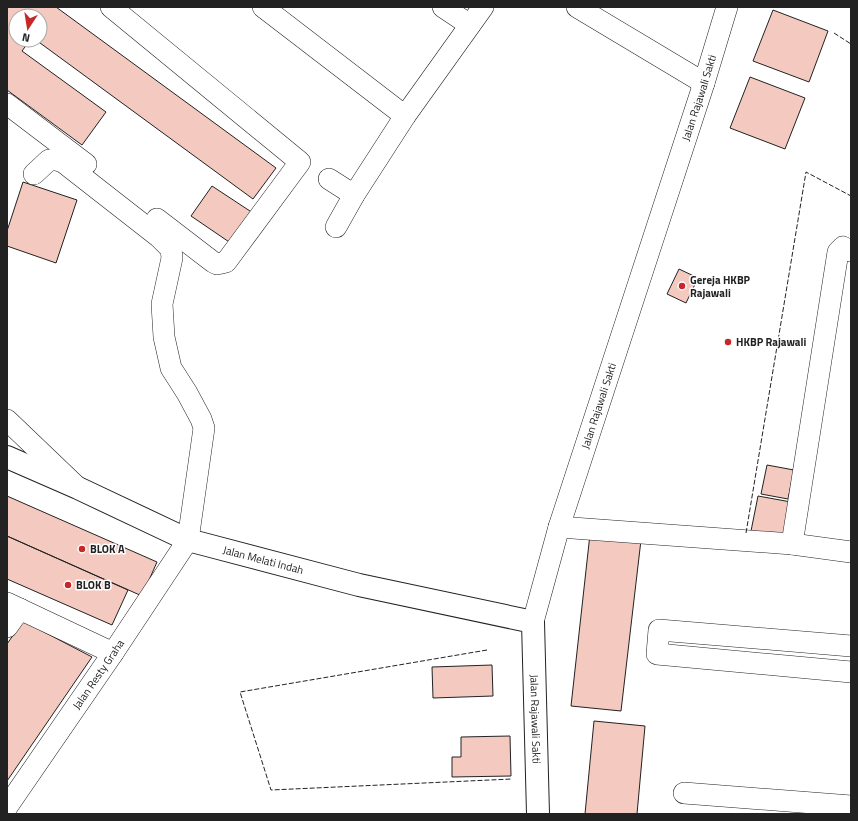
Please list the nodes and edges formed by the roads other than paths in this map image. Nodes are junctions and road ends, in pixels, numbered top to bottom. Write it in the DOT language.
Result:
graph roads {
  1 [pos="111,7"];
  2 [pos="263,7"];
  3 [pos="444,7"];
  4 [pos="483,7"];
  5 [pos="577,7"];
  6 [pos="727,7"];
  7 [pos="470,25"];
  8 [pos="704,83"];
  9 [pos="7,104"];
  10 [pos="405,116"];
  11 [pos="34,174"];
  12 [pos="329,179"];
  13 [pos="354,195"];
  14 [pos="336,227"];
  15 [pos="851,251"];
  16 [pos="7,420"];
  17 [pos="7,457"];
  18 [pos="78,488"];
  19 [pos="559,527"];
  20 [pos="188,540"];
  21 [pos="792,544"];
  22 [pos="851,552"];
  23 [pos="13,606"];
  24 [pos="533,622"];
  25 [pos="7,627"];
  26 [pos="851,646"];
  27 [pos="113,653"];
  28 [pos="851,672"];
  29 [pos="684,793"];
  30 [pos="851,806"];
  31 [pos="7,807"];
  32 [pos="538,814"];
  1 -- 9 [label="street"];
  2 -- 10 [label="street"];
  3 -- 7 [label="street"];
  4 -- 7 [label="street"];
  5 -- 8 [label="street"];
  6 -- 8 [label="street, Jalan Rajawali Sakti"];
  7 -- 10 [label="street"];
  8 -- 19 [label="street, Jalan Rajawali Sakti"];
  10 -- 13 [label="street"];
  11 -- 20 [label="street"];
  12 -- 13 [label="street"];
  13 -- 14 [label="street"];
  15 -- 21 [label="street"];
  16 -- 18 [label="street"];
  17 -- 18 [label="main road, Jalan Melati Indah"];
  18 -- 20 [label="main road, Jalan Melati Indah"];
  19 -- 21 [label="street"];
  19 -- 24 [label="street, Jalan Rajawali Sakti"];
  20 -- 24 [label="main road, Jalan Melati Indah"];
  20 -- 27 [label="street, Jalan Resty Graha"];
  21 -- 22 [label="street"];
  23 -- 25 [label="street"];
  23 -- 27 [label="street"];
  24 -- 32 [label="main road, Jalan Rajawali Sakti"];
  26 -- 28 [label="street"];
  27 -- 31 [label="street, Jalan Resty Graha"];
  29 -- 30 [label="street"];
}
